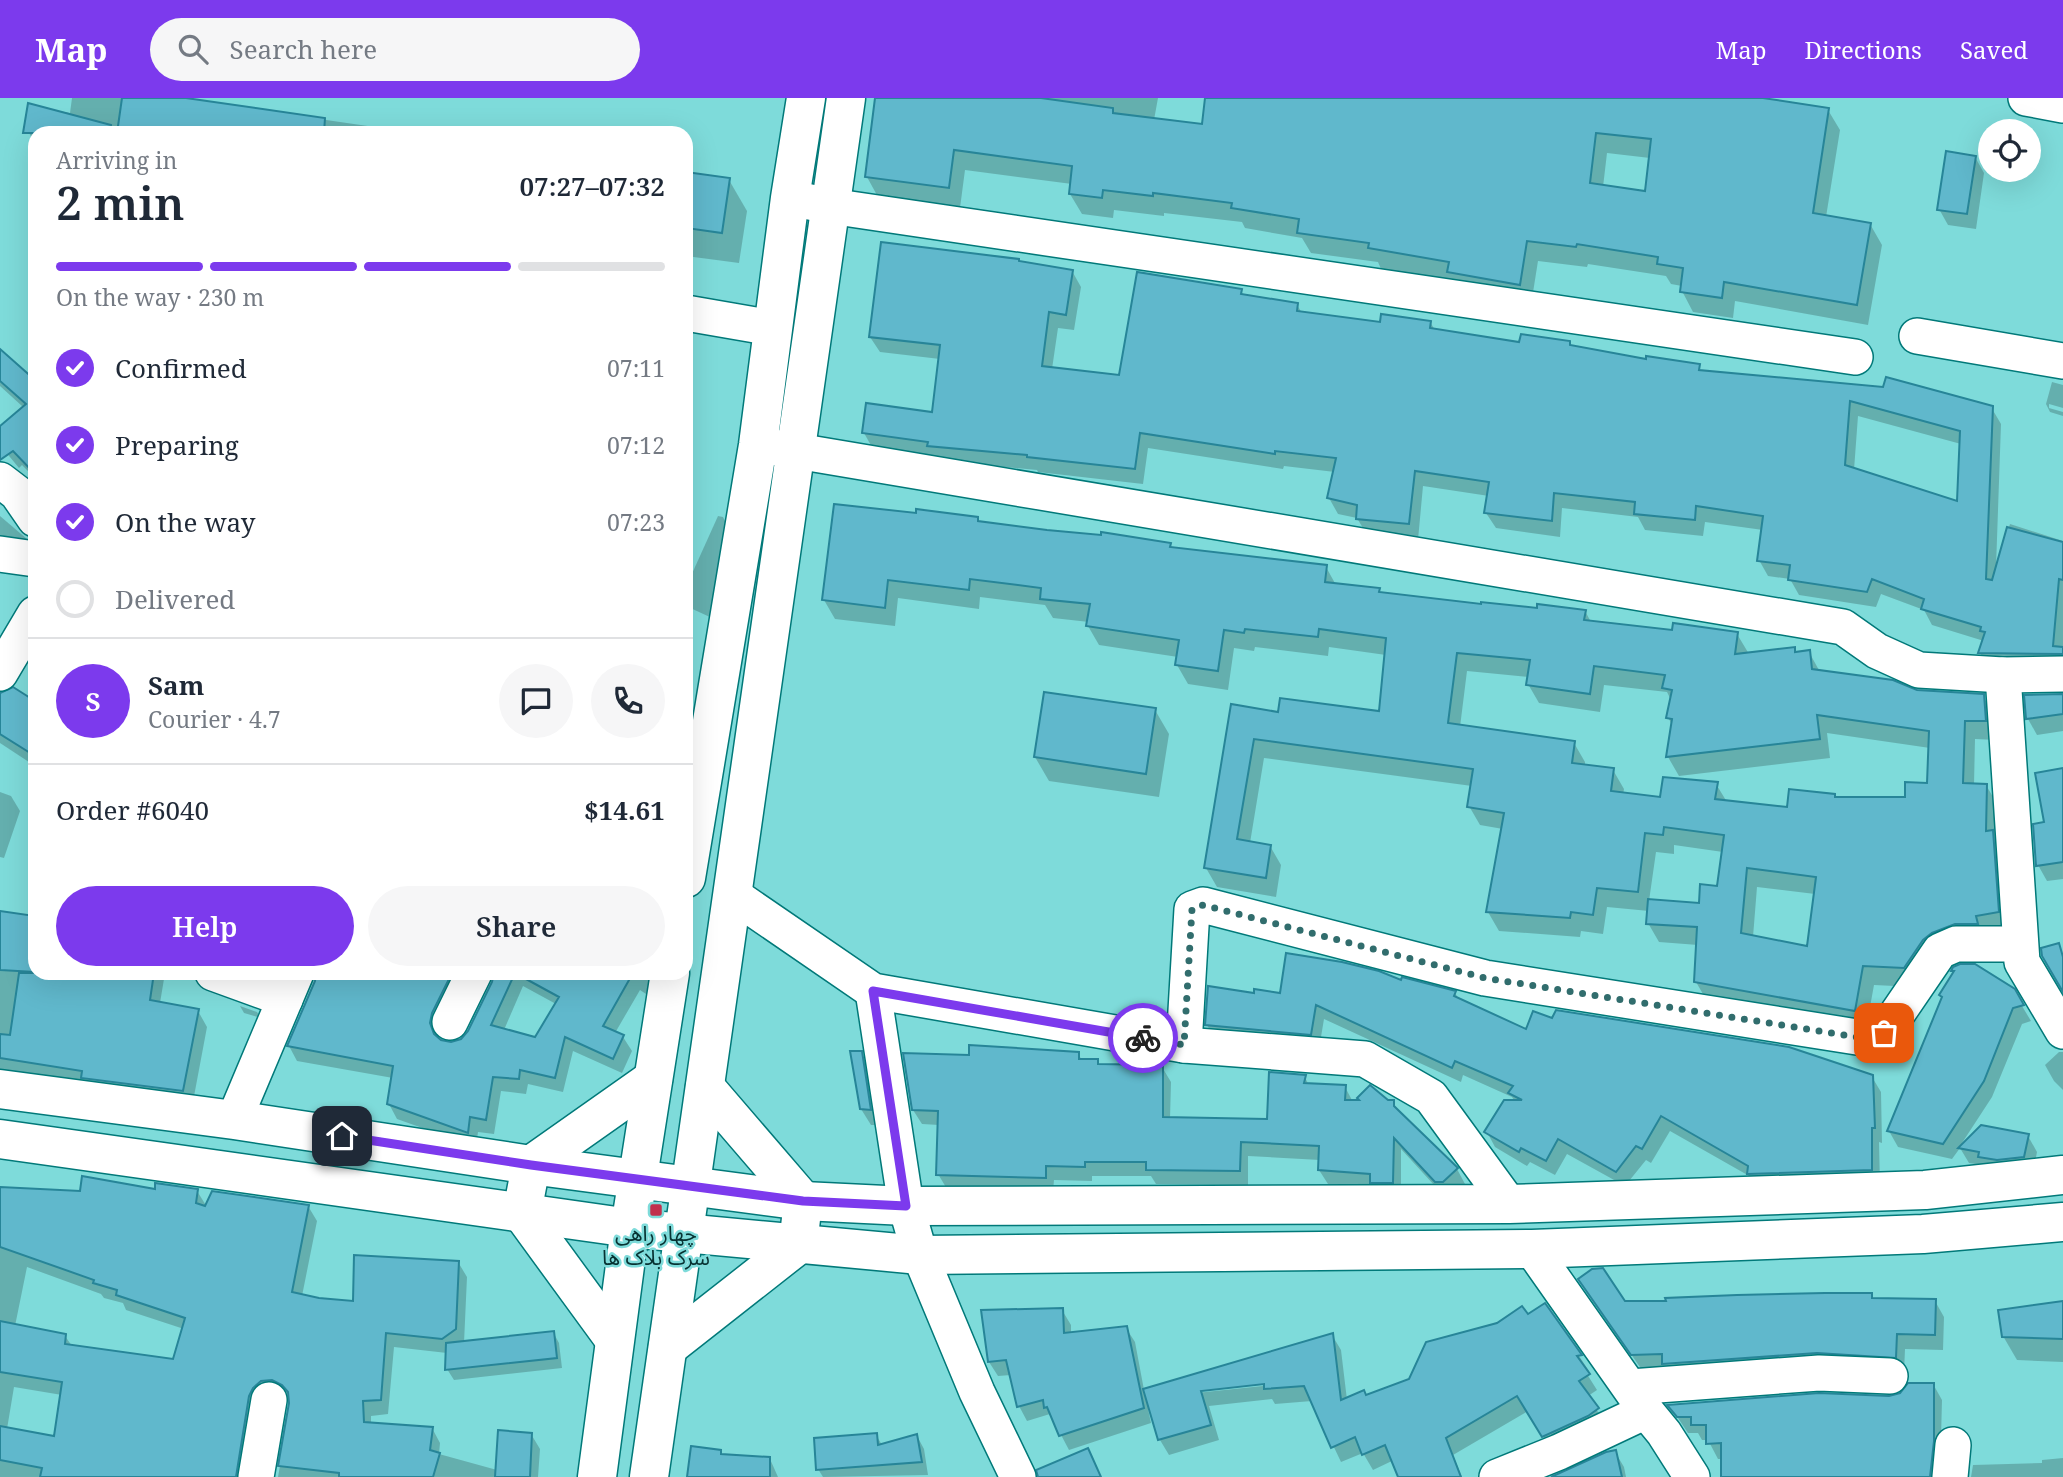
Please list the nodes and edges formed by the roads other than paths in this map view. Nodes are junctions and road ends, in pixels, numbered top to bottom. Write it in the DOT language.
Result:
graph roads {
  1 [pos="806,98"];
  2 [pos="846,98"];
  3 [pos="2026,98"];
  4 [pos="2063,105"];
  5 [pos="790,198"];
  6 [pos="830,206"];
  7 [pos="693,314"];
  8 [pos="773,328"];
  9 [pos="1917,336"];
  10 [pos="1855,357"];
  11 [pos="2063,361"];
  12 [pos="776,447"];
  13 [pos="0,480"];
  14 [pos="28,509"];
  15 [pos="0,554"];
  16 [pos="28,558"];
  17 [pos="28,626"];
  18 [pos="0,673"];
  19 [pos="2063,674"];
  20 [pos="2003,675"];
  21 [pos="693,844"];
  22 [pos="733,895"];
  23 [pos="2019,944"];
  24 [pos="254,980"];
  25 [pos="471,980"];
  26 [pos="669,980"];
  27 [pos="290,986"];
  28 [pos="873,991"];
  29 [pos="450,1022"];
  30 [pos="2063,1031"];
  31 [pos="1184,1045"];
  32 [pos="653,1080"];
  33 [pos="705,1087"];
  34 [pos="0,1089"];
  35 [pos="234,1120"];
  36 [pos="0,1139"];
  37 [pos="531,1165"];
  38 [pos="2063,1175"];
  39 [pos="637,1178"];
  40 [pos="690,1185"];
  41 [pos="803,1201"];
  42 [pos="1509,1205"];
  43 [pos="906,1206"];
  44 [pos="523,1213"];
  45 [pos="2063,1222"];
  46 [pos="630,1228"];
  47 [pos="683,1234"];
  48 [pos="798,1245"];
  49 [pos="1532,1249"];
  50 [pos="920,1255"];
  51 [pos="614,1339"];
  52 [pos="668,1347"];
  53 [pos="1890,1376"];
  54 [pos="1639,1399"];
  55 [pos="269,1400"];
  56 [pos="256,1477"];
  57 [pos="597,1477"];
  58 [pos="649,1477"];
  59 [pos="1018,1477"];
  60 [pos="1497,1477"];
  61 [pos="1692,1477"];
  1 -- 5 [label="street"];
  2 -- 6 [label="street"];
  3 -- 4 [label="street"];
  5 -- 6 [label="street"];
  5 -- 8 [label="street"];
  6 -- 10 [label="street"];
  6 -- 12 [label="street"];
  7 -- 8 [label="street"];
  8 -- 12 [label="street"];
  9 -- 11 [label="street"];
  12 -- 20 [label="street"];
  12 -- 21 [label="street"];
  12 -- 22 [label="street"];
  13 -- 14 [label="street"];
  15 -- 16 [label="street"];
  17 -- 18 [label="street"];
  19 -- 20 [label="street"];
  20 -- 23 [label="street"];
  22 -- 28 [label="street"];
  22 -- 33 [label="street"];
  23 -- 30 [label="street"];
  23 -- 31 [label="street"];
  24 -- 27 [label="street"];
  25 -- 29 [label="street"];
  26 -- 32 [label="street"];
  27 -- 35 [label="street"];
  28 -- 31 [label="street"];
  28 -- 43 [label="street"];
  31 -- 42 [label="street"];
  32 -- 37 [label="street"];
  32 -- 39 [label="street"];
  33 -- 40 [label="street"];
  33 -- 41 [label="street"];
  34 -- 35 [label="street"];
  35 -- 37 [label="street"];
  36 -- 44 [label="street"];
  37 -- 39 [label="street"];
  37 -- 44 [label="street"];
  38 -- 42 [label="street"];
  39 -- 40 [label="street"];
  39 -- 46 [label="street"];
  40 -- 41 [label="street"];
  40 -- 47 [label="street"];
  41 -- 43 [label="street"];
  41 -- 48 [label="street"];
  42 -- 43 [label="street"];
  43 -- 50 [label="street"];
  44 -- 46 [label="street"];
  44 -- 51 [label="street"];
  45 -- 49 [label="street"];
  46 -- 47 [label="street"];
  46 -- 51 [label="street"];
  47 -- 48 [label="street"];
  47 -- 52 [label="street"];
  48 -- 50 [label="street"];
  48 -- 52 [label="street"];
  49 -- 50 [label="street"];
  49 -- 54 [label="street"];
  50 -- 59 [label="street"];
  51 -- 57 [label="street"];
  52 -- 58 [label="street"];
  53 -- 54 [label="street"];
  54 -- 60 [label="street"];
  54 -- 61 [label="street"];
  55 -- 56 [label="street"];
}
